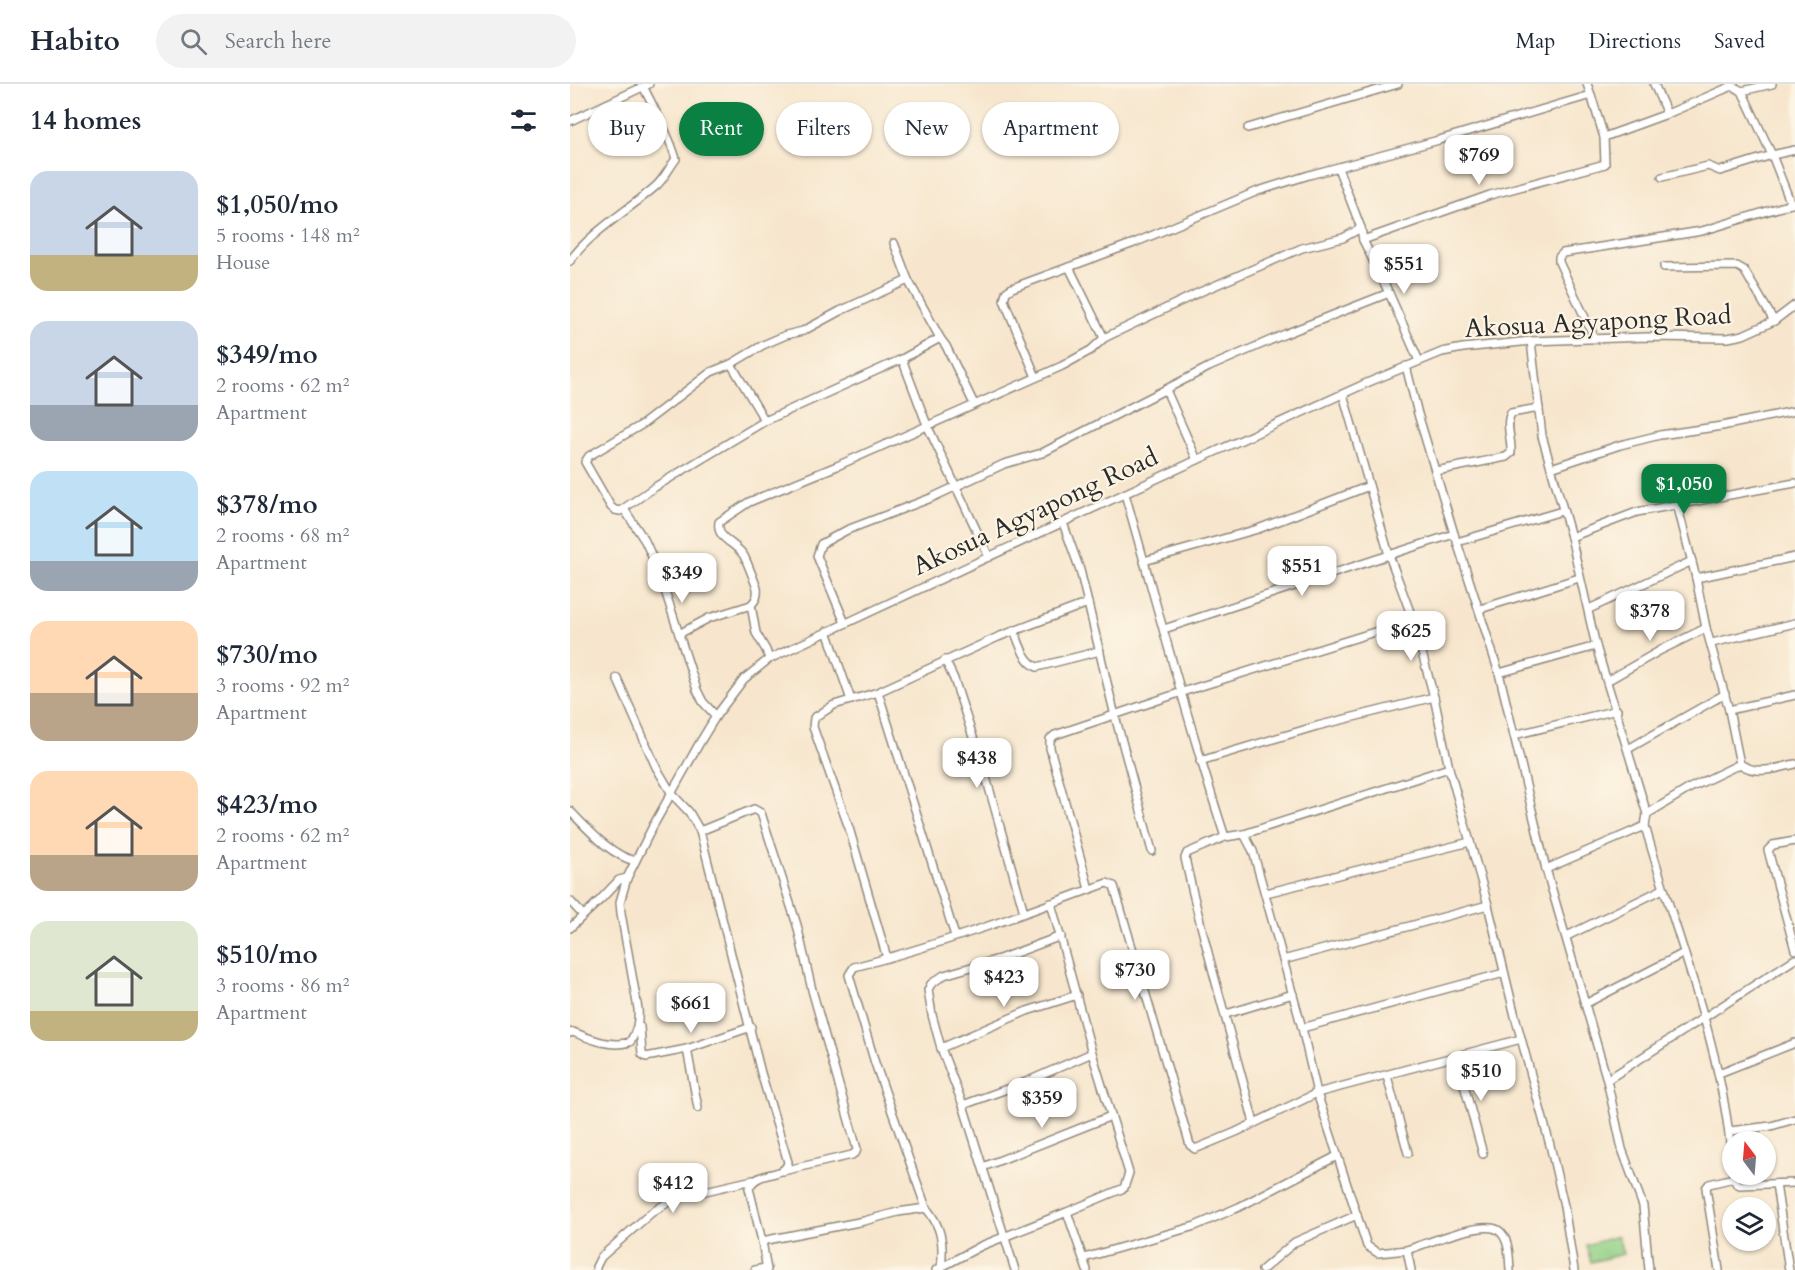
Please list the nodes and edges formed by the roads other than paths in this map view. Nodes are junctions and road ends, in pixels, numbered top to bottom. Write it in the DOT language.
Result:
graph roads {
  1 [pos="1398,84"];
  2 [pos="1587,84"];
  3 [pos="1654,84"];
  4 [pos="1772,84"];
  5 [pos="1732,85"];
  6 [pos="646,86"];
  7 [pos="1742,91"];
  8 [pos="1592,95"];
  9 [pos="1667,114"];
  10 [pos="570,121"];
  11 [pos="1248,128"];
  12 [pos="1604,137"];
  13 [pos="1795,150"];
  14 [pos="1772,155"];
  15 [pos="1338,168"];
  16 [pos="1662,177"];
  17 [pos="1793,204"];
  18 [pos="1362,228"];
  19 [pos="1363,240"];
  20 [pos="894,243"];
  21 [pos="570,261"];
  22 [pos="1069,267"];
  23 [pos="1664,267"];
  24 [pos="908,280"];
  25 [pos="1389,293"];
  26 [pos="1794,306"];
  27 [pos="1795,315"];
  28 [pos="1774,321"];
  29 [pos="1104,338"];
  30 [pos="940,339"];
  31 [pos="1595,339"];
  32 [pos="1531,341"];
  33 [pos="902,359"];
  34 [pos="1419,361"];
  35 [pos="731,364"];
  36 [pos="1406,366"];
  37 [pos="1036,376"];
  38 [pos="1166,390"];
  39 [pos="1343,394"];
  40 [pos="974,404"];
  41 [pos="1539,408"];
  42 [pos="1795,411"];
  43 [pos="765,421"];
  44 [pos="927,425"];
  45 [pos="1197,460"];
  46 [pos="1551,468"];
  47 [pos="1436,471"];
  48 [pos="1795,483"];
  49 [pos="1369,486"];
  50 [pos="954,487"];
  51 [pos="1125,494"];
  52 [pos="1677,504"];
  53 [pos="624,509"];
  54 [pos="1562,511"];
  55 [pos="1064,523"];
  56 [pos="1571,537"];
  57 [pos="1455,538"];
  58 [pos="1389,555"];
  59 [pos="989,557"];
  60 [pos="1795,557"];
  61 [pos="1144,561"];
  62 [pos="1692,561"];
  63 [pos="1579,578"];
  64 [pos="1696,578"];
  65 [pos="1088,603"];
  66 [pos="751,605"];
  67 [pos="1480,609"];
  68 [pos="1589,609"];
  69 [pos="1413,620"];
  70 [pos="845,623"];
  71 [pos="1795,623"];
  72 [pos="1706,628"];
  73 [pos="1164,629"];
  74 [pos="1014,630"];
  75 [pos="827,631"];
  76 [pos="679,634"];
  77 [pos="1712,643"];
  78 [pos="1596,646"];
  79 [pos="1100,651"];
  80 [pos="769,658"];
  81 [pos="945,660"];
  82 [pos="1499,673"];
  83 [pos="617,678"];
  84 [pos="1607,681"];
  85 [pos="878,692"];
  86 [pos="1182,692"];
  87 [pos="1725,694"];
  88 [pos="1795,695"];
  89 [pos="1434,697"];
  90 [pos="851,700"];
  91 [pos="1617,710"];
  92 [pos="1730,710"];
  93 [pos="716,716"];
  94 [pos="1114,716"];
  95 [pos="1514,735"];
  96 [pos="1628,749"];
  97 [pos="1200,761"];
  98 [pos="1740,764"];
  99 [pos="1795,764"];
  100 [pos="1449,768"];
  101 [pos="672,794"];
  102 [pos="570,811"];
  103 [pos="1647,814"];
  104 [pos="1645,826"];
  105 [pos="700,831"];
  106 [pos="1244,834"];
  107 [pos="1225,837"];
  108 [pos="1795,841"];
  109 [pos="1470,842"];
  110 [pos="1152,851"];
  111 [pos="635,861"];
  112 [pos="1546,868"];
  113 [pos="627,878"];
  114 [pos="1089,889"];
  115 [pos="1664,889"];
  116 [pos="1266,893"];
  117 [pos="570,901"];
  118 [pos="1051,903"];
  119 [pos="1488,905"];
  120 [pos="1024,912"];
  121 [pos="583,915"];
  122 [pos="570,928"];
  123 [pos="955,936"];
  124 [pos="1061,936"];
  125 [pos="1567,936"];
  126 [pos="1795,950"];
  127 [pos="1684,953"];
  128 [pos="886,958"];
  129 [pos="1795,959"];
  130 [pos="1283,960"];
  131 [pos="1504,973"];
  132 [pos="1293,994"];
  133 [pos="1077,995"];
  134 [pos="1585,1004"];
  135 [pos="1226,1014"];
  136 [pos="1703,1018"];
  137 [pos="639,1023"];
  138 [pos="751,1027"];
  139 [pos="1302,1028"];
  140 [pos="570,1033"];
  141 [pos="1521,1039"];
  142 [pos="1795,1043"];
  143 [pos="941,1048"];
  144 [pos="687,1049"];
  145 [pos="1092,1053"];
  146 [pos="1456,1056"];
  147 [pos="1719,1073"];
  148 [pos="1387,1076"];
  149 [pos="1607,1080"];
  150 [pos="1317,1093"];
  151 [pos="963,1105"];
  152 [pos="698,1108"];
  153 [pos="1111,1116"];
  154 [pos="1795,1119"];
  155 [pos="1254,1123"];
  156 [pos="1730,1131"];
  157 [pos="1408,1153"];
  158 [pos="1483,1154"];
  159 [pos="1337,1156"];
  160 [pos="983,1167"];
  161 [pos="783,1171"];
  162 [pos="753,1180"];
  163 [pos="1722,1180"];
  164 [pos="1795,1183"];
  165 [pos="1776,1184"];
  166 [pos="926,1208"];
  167 [pos="1067,1212"];
  168 [pos="1357,1215"];
  169 [pos="1005,1238"];
  170 [pos="762,1241"];
  171 [pos="1407,1250"];
  172 [pos="1084,1258"];
  173 [pos="766,1269"];
  174 [pos="940,1269"];
  175 [pos="596,1270"];
  176 [pos="755,1270"];
  177 [pos="1015,1270"];
  178 [pos="1087,1270"];
  179 [pos="1262,1270"];
  180 [pos="1411,1270"];
  181 [pos="1510,1270"];
  182 [pos="1574,1270"];
  183 [pos="1649,1270"];
  184 [pos="1719,1270"];
  185 [pos="1789,1270"];
  1 -- 11 [label="street"];
  2 -- 8 [label="street"];
  3 -- 9 [label="street"];
  4 -- 7 [label="street"];
  5 -- 7 [label="street"];
  5 -- 9 [label="street"];
  6 -- 10 [label="street"];
  6 -- 21 [label="street"];
  7 -- 14 [label="street"];
  8 -- 12 [label="street"];
  8 -- 15 [label="street"];
  9 -- 12 [label="street"];
  12 -- 19 [label="street"];
  13 -- 14 [label="street"];
  14 -- 16 [label="street"];
  14 -- 17 [label="street"];
  15 -- 18 [label="street"];
  15 -- 22 [label="street"];
  17 -- 31 [label="street"];
  18 -- 19 [label="street"];
  18 -- 29 [label="street"];
  19 -- 25 [label="street"];
  20 -- 24 [label="street"];
  22 -- 29 [label="street"];
  22 -- 37 [label="street"];
  23 -- 28 [label="street"];
  24 -- 30 [label="street"];
  24 -- 35 [label="street"];
  25 -- 34 [label="street"];
  25 -- 38 [label="street"];
  26 -- 27 [label="street"];
  26 -- 28 [label="street, Akosua Agyapong Road"];
  28 -- 31 [label="street, Akosua Agyapong Road"];
  29 -- 37 [label="street"];
  30 -- 33 [label="street"];
  30 -- 40 [label="street"];
  31 -- 32 [label="street, Akosua Agyapong Road"];
  32 -- 34 [label="street, Akosua Agyapong Road"];
  32 -- 41 [label="street"];
  33 -- 43 [label="street"];
  33 -- 44 [label="street"];
  34 -- 36 [label="street, Akosua Agyapong Road"];
  35 -- 43 [label="street"];
  35 -- 53 [label="street"];
  36 -- 39 [label="street, Akosua Agyapong Road"];
  36 -- 47 [label="street"];
  37 -- 40 [label="street"];
  38 -- 45 [label="street"];
  38 -- 50 [label="street"];
  39 -- 45 [label="street, Akosua Agyapong Road"];
  39 -- 49 [label="street"];
  40 -- 44 [label="street"];
  41 -- 46 [label="street"];
  41 -- 47 [label="street"];
  42 -- 46 [label="street"];
  43 -- 53 [label="street"];
  44 -- 50 [label="street"];
  44 -- 66 [label="street"];
  45 -- 51 [label="street, Akosua Agyapong Road"];
  46 -- 54 [label="street"];
  47 -- 57 [label="street"];
  48 -- 52 [label="street"];
  49 -- 58 [label="street"];
  49 -- 61 [label="street"];
  50 -- 59 [label="street"];
  50 -- 70 [label="street"];
  51 -- 55 [label="street, Akosua Agyapong Road"];
  51 -- 61 [label="street"];
  52 -- 56 [label="street"];
  52 -- 62 [label="street"];
  53 -- 76 [label="street"];
  54 -- 56 [label="street"];
  54 -- 57 [label="street"];
  55 -- 59 [label="street, Akosua Agyapong Road"];
  55 -- 65 [label="street"];
  56 -- 63 [label="street"];
  57 -- 58 [label="street"];
  57 -- 67 [label="street"];
  58 -- 69 [label="street"];
  58 -- 73 [label="street"];
  59 -- 70 [label="street, Akosua Agyapong Road"];
  60 -- 64 [label="street"];
  61 -- 73 [label="street"];
  62 -- 64 [label="street"];
  62 -- 68 [label="street"];
  63 -- 67 [label="street"];
  63 -- 68 [label="street"];
  64 -- 72 [label="street"];
  65 -- 74 [label="street"];
  65 -- 79 [label="street"];
  66 -- 76 [label="street"];
  66 -- 80 [label="street"];
  67 -- 82 [label="street"];
  68 -- 78 [label="street"];
  69 -- 86 [label="street"];
  69 -- 89 [label="street"];
  70 -- 75 [label="street, Akosua Agyapong Road"];
  71 -- 77 [label="street"];
  72 -- 77 [label="street"];
  72 -- 84 [label="street"];
  73 -- 86 [label="street"];
  74 -- 79 [label="street"];
  74 -- 81 [label="street"];
  75 -- 80 [label="street, Akosua Agyapong Road"];
  75 -- 90 [label="street"];
  76 -- 93 [label="street"];
  77 -- 87 [label="street"];
  78 -- 82 [label="street"];
  78 -- 84 [label="street"];
  79 -- 94 [label="street"];
  80 -- 93 [label="street, Akosua Agyapong Road"];
  81 -- 85 [label="street"];
  81 -- 120 [label="street"];
  82 -- 95 [label="street"];
  83 -- 101 [label="street"];
  84 -- 91 [label="street"];
  85 -- 90 [label="street"];
  85 -- 123 [label="street"];
  86 -- 94 [label="street"];
  86 -- 97 [label="street"];
  87 -- 92 [label="street"];
  87 -- 96 [label="street"];
  88 -- 92 [label="street"];
  89 -- 97 [label="street"];
  89 -- 100 [label="street"];
  90 -- 128 [label="street"];
  91 -- 95 [label="street"];
  91 -- 96 [label="street"];
  92 -- 98 [label="street"];
  93 -- 101 [label="street, Akosua Agyapong Road"];
  94 -- 110 [label="street"];
  94 -- 114 [label="street"];
  95 -- 112 [label="street"];
  96 -- 103 [label="street"];
  97 -- 107 [label="street"];
  98 -- 99 [label="street"];
  98 -- 103 [label="street"];
  100 -- 106 [label="street"];
  100 -- 109 [label="street"];
  101 -- 105 [label="street"];
  101 -- 111 [label="street, Akosua Agyapong Road"];
  102 -- 111 [label="street"];
  103 -- 104 [label="street"];
  104 -- 112 [label="street"];
  104 -- 115 [label="street"];
  105 -- 138 [label="street"];
  105 -- 161 [label="street"];
  106 -- 107 [label="street"];
  106 -- 116 [label="street"];
  107 -- 135 [label="street"];
  108 -- 126 [label="street"];
  109 -- 116 [label="street"];
  109 -- 119 [label="street"];
  111 -- 113 [label="street, Akosua Agyapong Road"];
  112 -- 125 [label="street"];
  113 -- 121 [label="street"];
  113 -- 137 [label="street, Akosua Agyapong Road"];
  114 -- 118 [label="street"];
  114 -- 155 [label="street"];
  115 -- 125 [label="street"];
  115 -- 127 [label="street"];
  116 -- 130 [label="street"];
  117 -- 121 [label="street"];
  118 -- 120 [label="street"];
  118 -- 124 [label="street"];
  119 -- 130 [label="street"];
  119 -- 131 [label="street"];
  120 -- 123 [label="street"];
  121 -- 122 [label="street"];
  123 -- 128 [label="street"];
  124 -- 133 [label="street"];
  124 -- 143 [label="street"];
  125 -- 134 [label="street"];
  127 -- 134 [label="street"];
  127 -- 136 [label="street"];
  128 -- 166 [label="street"];
  129 -- 136 [label="street"];
  130 -- 132 [label="street"];
  131 -- 139 [label="street"];
  131 -- 141 [label="street"];
  132 -- 135 [label="street"];
  132 -- 139 [label="street"];
  133 -- 143 [label="street"];
  133 -- 145 [label="street"];
  134 -- 149 [label="street"];
  135 -- 155 [label="street"];
  136 -- 147 [label="street"];
  136 -- 149 [label="street"];
  137 -- 140 [label="street"];
  137 -- 144 [label="street, Akosua Agyapong Road"];
  138 -- 144 [label="street"];
  138 -- 161 [label="street"];
  139 -- 150 [label="street"];
  141 -- 146 [label="street"];
  141 -- 182 [label="street"];
  142 -- 147 [label="street"];
  143 -- 151 [label="street"];
  144 -- 152 [label="street"];
  145 -- 151 [label="street"];
  145 -- 153 [label="street"];
  146 -- 148 [label="street"];
  146 -- 158 [label="street"];
  147 -- 156 [label="street"];
  148 -- 150 [label="street"];
  148 -- 157 [label="street"];
  149 -- 183 [label="street"];
  150 -- 155 [label="street"];
  150 -- 159 [label="street"];
  151 -- 160 [label="street"];
  153 -- 160 [label="street"];
  153 -- 167 [label="street"];
  154 -- 156 [label="street"];
  159 -- 168 [label="street"];
  159 -- 172 [label="street"];
  160 -- 169 [label="street"];
  161 -- 162 [label="street"];
  162 -- 170 [label="street"];
  162 -- 175 [label="street"];
  163 -- 184 [label="street"];
  164 -- 165 [label="street"];
  165 -- 185 [label="street"];
  166 -- 170 [label="street"];
  166 -- 174 [label="street"];
  167 -- 169 [label="street"];
  167 -- 172 [label="street"];
  168 -- 171 [label="street"];
  168 -- 179 [label="street"];
  169 -- 174 [label="street"];
  169 -- 177 [label="street"];
  170 -- 173 [label="street"];
  171 -- 180 [label="street"];
  171 -- 181 [label="street"];
  172 -- 178 [label="street"];
  173 -- 176 [label="street"];
}
